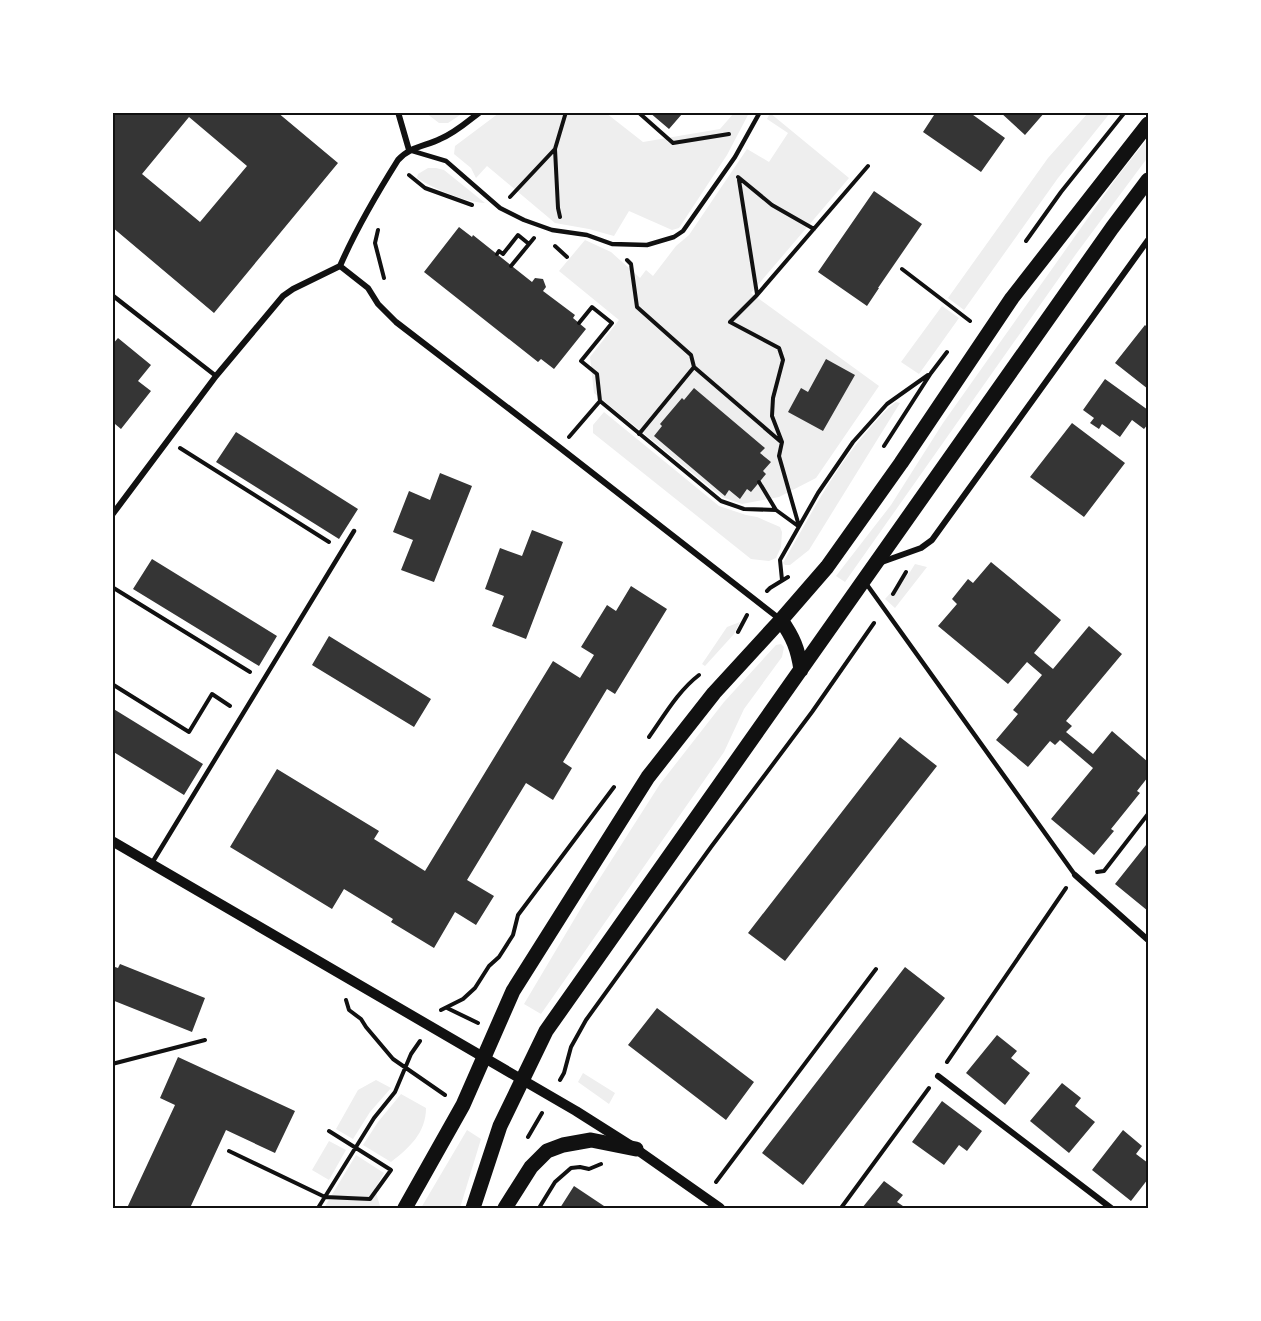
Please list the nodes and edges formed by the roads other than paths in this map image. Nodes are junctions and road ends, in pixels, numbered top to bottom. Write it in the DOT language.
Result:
graph roads {
  1 [pos="398,112"];
  2 [pos="480,112"];
  3 [pos="760,112"];
  4 [pos="1149,124"];
  5 [pos="410,150"];
  6 [pos="1149,180"];
  7 [pos="1149,240"];
  8 [pos="340,266"];
  9 [pos="112,295"];
  10 [pos="216,376"];
  11 [pos="112,515"];
  12 [pos="354,531"];
  13 [pos="875,565"];
  14 [pos="864,581"];
  15 [pos="781,620"];
  16 [pos="801,670"];
  17 [pos="112,841"];
  18 [pos="152,863"];
  19 [pos="1075,875"];
  20 [pos="1149,940"];
  21 [pos="484,1058"];
  22 [pos="938,1076"];
  23 [pos="522,1080"];
  24 [pos="636,1149"];
  25 [pos="405,1209"];
  26 [pos="473,1209"];
  27 [pos="505,1209"];
  28 [pos="720,1209"];
  29 [pos="1111,1209"];
  1 -- 5 [label="street"];
  2 -- 5 [label="street"];
  3 -- 5 [label="lane"];
  4 -- 15 [label="main road"];
  5 -- 8 [label="street"];
  6 -- 13 [label="main road"];
  7 -- 13 [label="street"];
  8 -- 10 [label="street"];
  8 -- 15 [label="street"];
  9 -- 10 [label="lane"];
  10 -- 11 [label="street"];
  12 -- 18 [label="lane"];
  13 -- 14 [label="main road"];
  14 -- 16 [label="main road"];
  14 -- 19 [label="lane"];
  15 -- 16 [label="main road"];
  15 -- 21 [label="main road"];
  16 -- 23 [label="main road"];
  17 -- 18 [label="street"];
  18 -- 21 [label="street"];
  19 -- 20 [label="street"];
  21 -- 23 [label="street"];
  21 -- 25 [label="main road"];
  22 -- 29 [label="street"];
  23 -- 24 [label="street"];
  23 -- 26 [label="main road"];
  24 -- 27 [label="main road"];
  24 -- 28 [label="street"];
}
